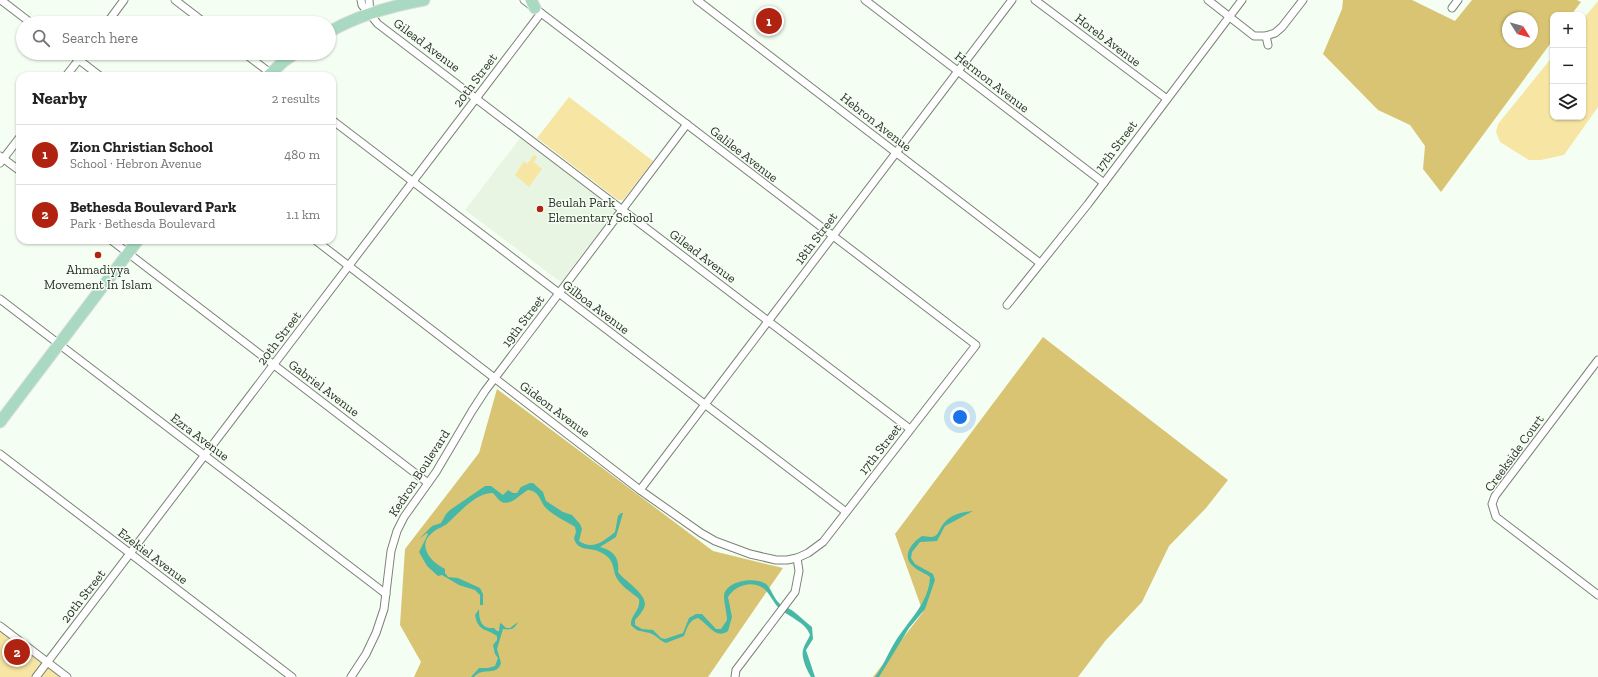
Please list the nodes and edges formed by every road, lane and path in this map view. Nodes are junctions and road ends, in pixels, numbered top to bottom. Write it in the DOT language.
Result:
graph roads {
  1 [pos="1,0"];
  2 [pos="124,0"];
  3 [pos="175,0"];
  4 [pos="361,0"];
  5 [pos="369,0"];
  6 [pos="424,0"];
  7 [pos="524,0"];
  8 [pos="697,0"];
  9 [pos="865,0"];
  10 [pos="1012,0"];
  11 [pos="1035,0"];
  12 [pos="1208,0"];
  13 [pos="1242,0"];
  14 [pos="1303,0"];
  15 [pos="1458,0"];
  16 [pos="536,7"];
  17 [pos="1452,8"];
  18 [pos="370,14"];
  19 [pos="22,16"];
  20 [pos="112,16"];
  21 [pos="196,16"];
  22 [pos="1230,16"];
  23 [pos="336,29"];
  24 [pos="1266,36"];
  25 [pos="1268,46"];
  26 [pos="79,60"];
  27 [pos="253,60"];
  28 [pos="286,60"];
  29 [pos="958,71"];
  30 [pos="69,72"];
  31 [pos="95,72"];
  32 [pos="267,72"];
  33 [pos="274,72"];
  34 [pos="477,98"];
  35 [pos="1167,99"];
  36 [pos="336,123"];
  37 [pos="687,124"];
  38 [pos="16,142"];
  39 [pos="896,153"];
  40 [pos="1,159"];
  41 [pos="16,168"];
  42 [pos="413,182"];
  43 [pos="1104,183"];
  44 [pos="622,210"];
  45 [pos="832,236"];
  46 [pos="116,244"];
  47 [pos="135,244"];
  48 [pos="320,244"];
  49 [pos="128,253"];
  50 [pos="1040,263"];
  51 [pos="349,266"];
  52 [pos="559,293"];
  53 [pos="0,299"];
  54 [pos="1007,305"];
  55 [pos="768,321"];
  56 [pos="950,326"];
  57 [pos="59,344"];
  58 [pos="1598,360"];
  59 [pos="274,365"];
  60 [pos="495,378"];
  61 [pos="704,404"];
  62 [pos="0,422"];
  63 [pos="910,429"];
  64 [pos="0,454"];
  65 [pos="205,455"];
  66 [pos="428,483"];
  67 [pos="640,490"];
  68 [pos="846,512"];
  69 [pos="130,554"];
  70 [pos="798,558"];
  71 [pos="386,594"];
  72 [pos="1598,595"];
  73 [pos="0,626"];
  74 [pos="47,662"];
  75 [pos="36,677"];
  76 [pos="67,677"];
  77 [pos="292,677"];
  78 [pos="351,677"];
  79 [pos="735,677"];
  1 -- 19 [label="street"];
  2 -- 20 [label="street"];
  3 -- 21 [label="street"];
  4 -- 18 [label="street, Gilead Avenue"];
  5 -- 18 [label="street"];
  6 -- 18 [label="main road"];
  7 -- 16 [label="street, Galilee Avenue"];
  8 -- 39 [label="street, Hebron Avenue"];
  9 -- 29 [label="street, Hermon Avenue"];
  10 -- 29 [label="street, 18th Street"];
  11 -- 35 [label="street, Horeb Avenue"];
  12 -- 22 [label="street"];
  13 -- 22 [label="street, 17th Street"];
  14 -- 24 [label="street"];
  15 -- 17 [label="street"];
  16 -- 34 [label="street, 20th Street"];
  16 -- 37 [label="street, Galilee Avenue"];
  18 -- 23 [label="main road"];
  18 -- 34 [label="street, Gilead Avenue"];
  22 -- 24 [label="street"];
  22 -- 35 [label="street, 17th Street"];
  24 -- 25 [label="street"];
  26 -- 30 [label="street"];
  26 -- 31 [label="street"];
  27 -- 32 [label="street"];
  28 -- 33 [label="main road"];
  29 -- 39 [label="street, 18th Street"];
  29 -- 43 [label="street, Hermon Avenue"];
  34 -- 42 [label="street, 20th Street"];
  34 -- 44 [label="street, Gilead Avenue"];
  35 -- 43 [label="street, 17th Street"];
  36 -- 42 [label="street, Gilboa Avenue"];
  37 -- 44 [label="street, 19th Street"];
  37 -- 45 [label="street, Galilee Avenue"];
  38 -- 40 [label="street"];
  39 -- 45 [label="street, 18th Street"];
  39 -- 50 [label="street, Hebron Avenue"];
  40 -- 41 [label="street"];
  42 -- 51 [label="street, 20th Street"];
  42 -- 52 [label="street, Gilboa Avenue"];
  43 -- 50 [label="street, 17th Street"];
  44 -- 52 [label="street, 19th Street"];
  44 -- 55 [label="street, Gilead Avenue"];
  45 -- 55 [label="street, 18th Street"];
  45 -- 56 [label="street, Galilee Avenue"];
  46 -- 49 [label="street, Gabriel Avenue"];
  47 -- 49 [label="main road"];
  48 -- 51 [label="street, Gideon Avenue"];
  49 -- 57 [label="main road"];
  49 -- 59 [label="street, Gabriel Avenue"];
  50 -- 54 [label="street, 17th Street"];
  51 -- 59 [label="street, 20th Street"];
  51 -- 60 [label="street, Gideon Avenue"];
  52 -- 60 [label="street, 19th Street"];
  52 -- 61 [label="street, Gilboa Avenue"];
  53 -- 57 [label="street, Ezra Avenue"];
  55 -- 61 [label="street, 18th Street"];
  55 -- 63 [label="street, Gilead Avenue"];
  56 -- 63 [label="street, 17th Street"];
  57 -- 62 [label="main road"];
  57 -- 65 [label="street, Ezra Avenue"];
  58 -- 72 [label="street, Creekside Court"];
  59 -- 65 [label="street, 20th Street"];
  59 -- 66 [label="street, Gabriel Avenue"];
  60 -- 66 [label="street, Kedron Boulevard"];
  60 -- 67 [label="street, Gideon Avenue"];
  61 -- 67 [label="street, 18th Street"];
  61 -- 68 [label="street, Gilboa Avenue"];
  63 -- 68 [label="street, 17th Street"];
  64 -- 69 [label="street, Ezekiel Avenue"];
  65 -- 69 [label="street, 20th Street"];
  65 -- 71 [label="street, Ezra Avenue"];
  66 -- 71 [label="street, Kedron Boulevard"];
  67 -- 70 [label="street, Gideon Avenue"];
  68 -- 70 [label="street, 17th Street"];
  69 -- 74 [label="street, 20th Street"];
  69 -- 77 [label="street, Ezekiel Avenue"];
  70 -- 79 [label="street"];
  71 -- 78 [label="street, Kedron Boulevard"];
  73 -- 74 [label="street"];
  74 -- 75 [label="street, 20th Street"];
  74 -- 76 [label="street"];
}
